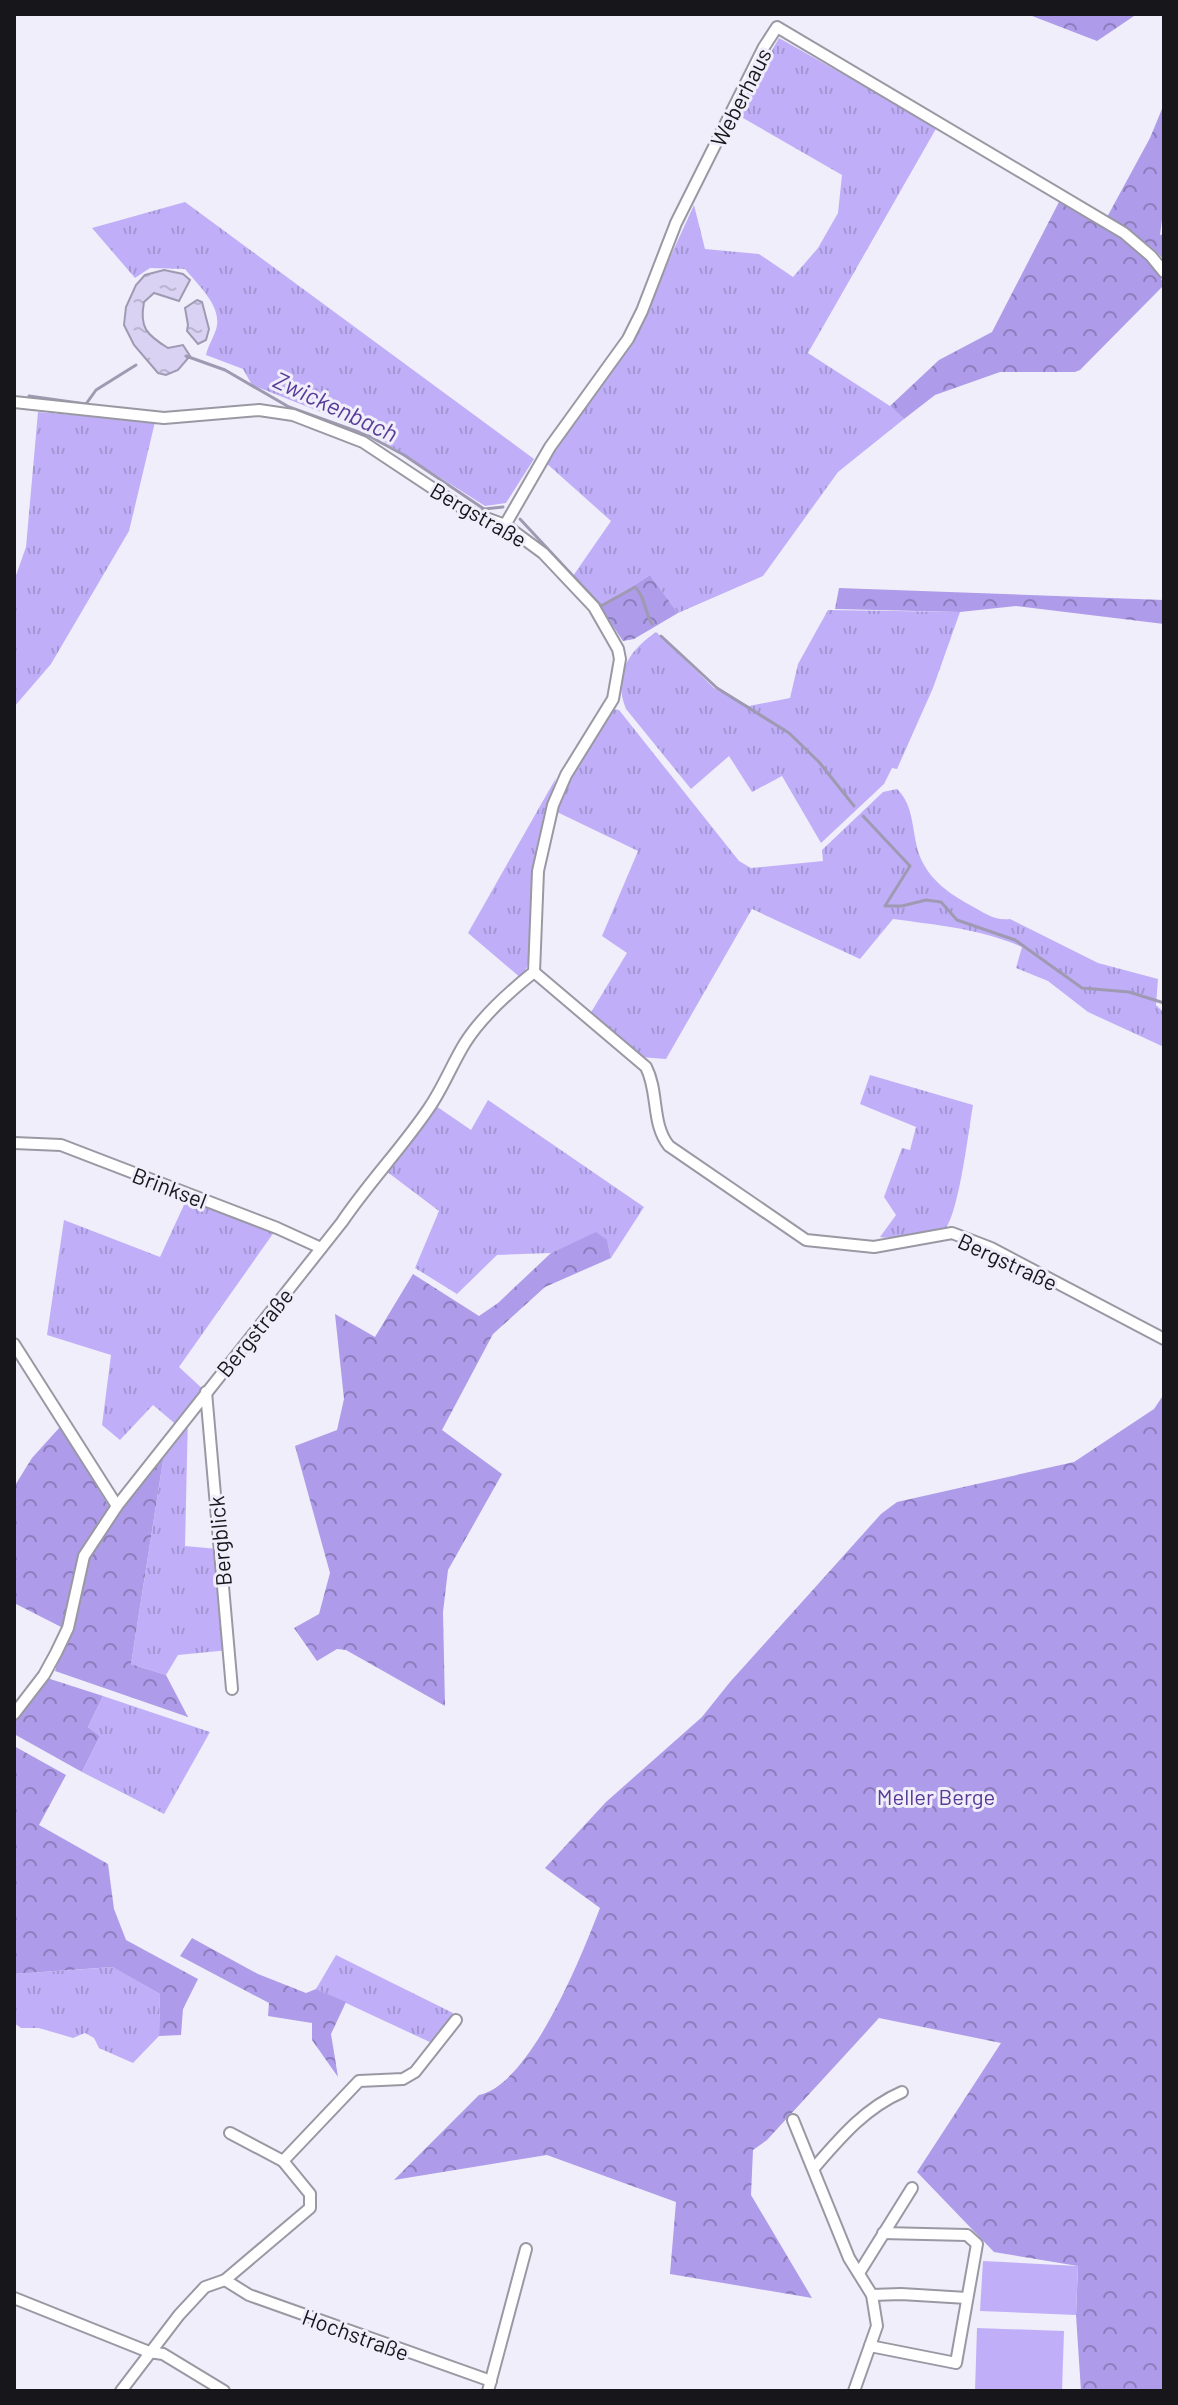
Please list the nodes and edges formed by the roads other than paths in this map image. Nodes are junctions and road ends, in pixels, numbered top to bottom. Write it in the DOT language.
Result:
graph roads {
  1 [pos="1164,272"];
  2 [pos="14,402"];
  3 [pos="505,525"];
  4 [pos="534,972"];
  5 [pos="14,1143"];
  6 [pos="321,1248"];
  7 [pos="1164,1339"];
  8 [pos="14,1344"];
  9 [pos="206,1392"];
  10 [pos="117,1506"];
  11 [pos="232,1689"];
  12 [pos="14,1714"];
  13 [pos="456,2020"];
  14 [pos="902,2092"];
  15 [pos="793,2120"];
  16 [pos="230,2133"];
  17 [pos="283,2161"];
  18 [pos="814,2168"];
  19 [pos="912,2188"];
  20 [pos="883,2233"];
  21 [pos="526,2249"];
  22 [pos="859,2273"];
  23 [pos="225,2280"];
  24 [pos="872,2295"];
  25 [pos="14,2298"];
  26 [pos="967,2298"];
  27 [pos="870,2346"];
  28 [pos="149,2352"];
  29 [pos="489,2386"];
  30 [pos="121,2391"];
  31 [pos="224,2391"];
  32 [pos="854,2391"];
  1 -- 3 [label="street, Weberhaus"];
  2 -- 3 [label="street, Bergstraße"];
  3 -- 4 [label="street, Bergstraße"];
  4 -- 6 [label="street, Bergstraße"];
  4 -- 7 [label="street, Bergstraße"];
  5 -- 6 [label="street, Brinksel"];
  6 -- 9 [label="street, Bergstraße"];
  8 -- 10 [label="street"];
  9 -- 10 [label="street, Bergstraße"];
  9 -- 11 [label="street, Bergblick"];
  10 -- 12 [label="street, Bergstraße"];
  13 -- 17 [label="street"];
  14 -- 18 [label="street"];
  15 -- 18 [label="street"];
  16 -- 17 [label="street"];
  17 -- 23 [label="street"];
  18 -- 22 [label="street"];
  19 -- 20 [label="street"];
  20 -- 22 [label="street"];
  20 -- 26 [label="street"];
  21 -- 29 [label="street"];
  22 -- 24 [label="street"];
  23 -- 28 [label="street"];
  23 -- 29 [label="street, Hochstraße"];
  24 -- 26 [label="street"];
  24 -- 27 [label="street"];
  25 -- 28 [label="street"];
  26 -- 27 [label="street"];
  27 -- 32 [label="street"];
  28 -- 30 [label="street"];
  28 -- 31 [label="street"];
}
